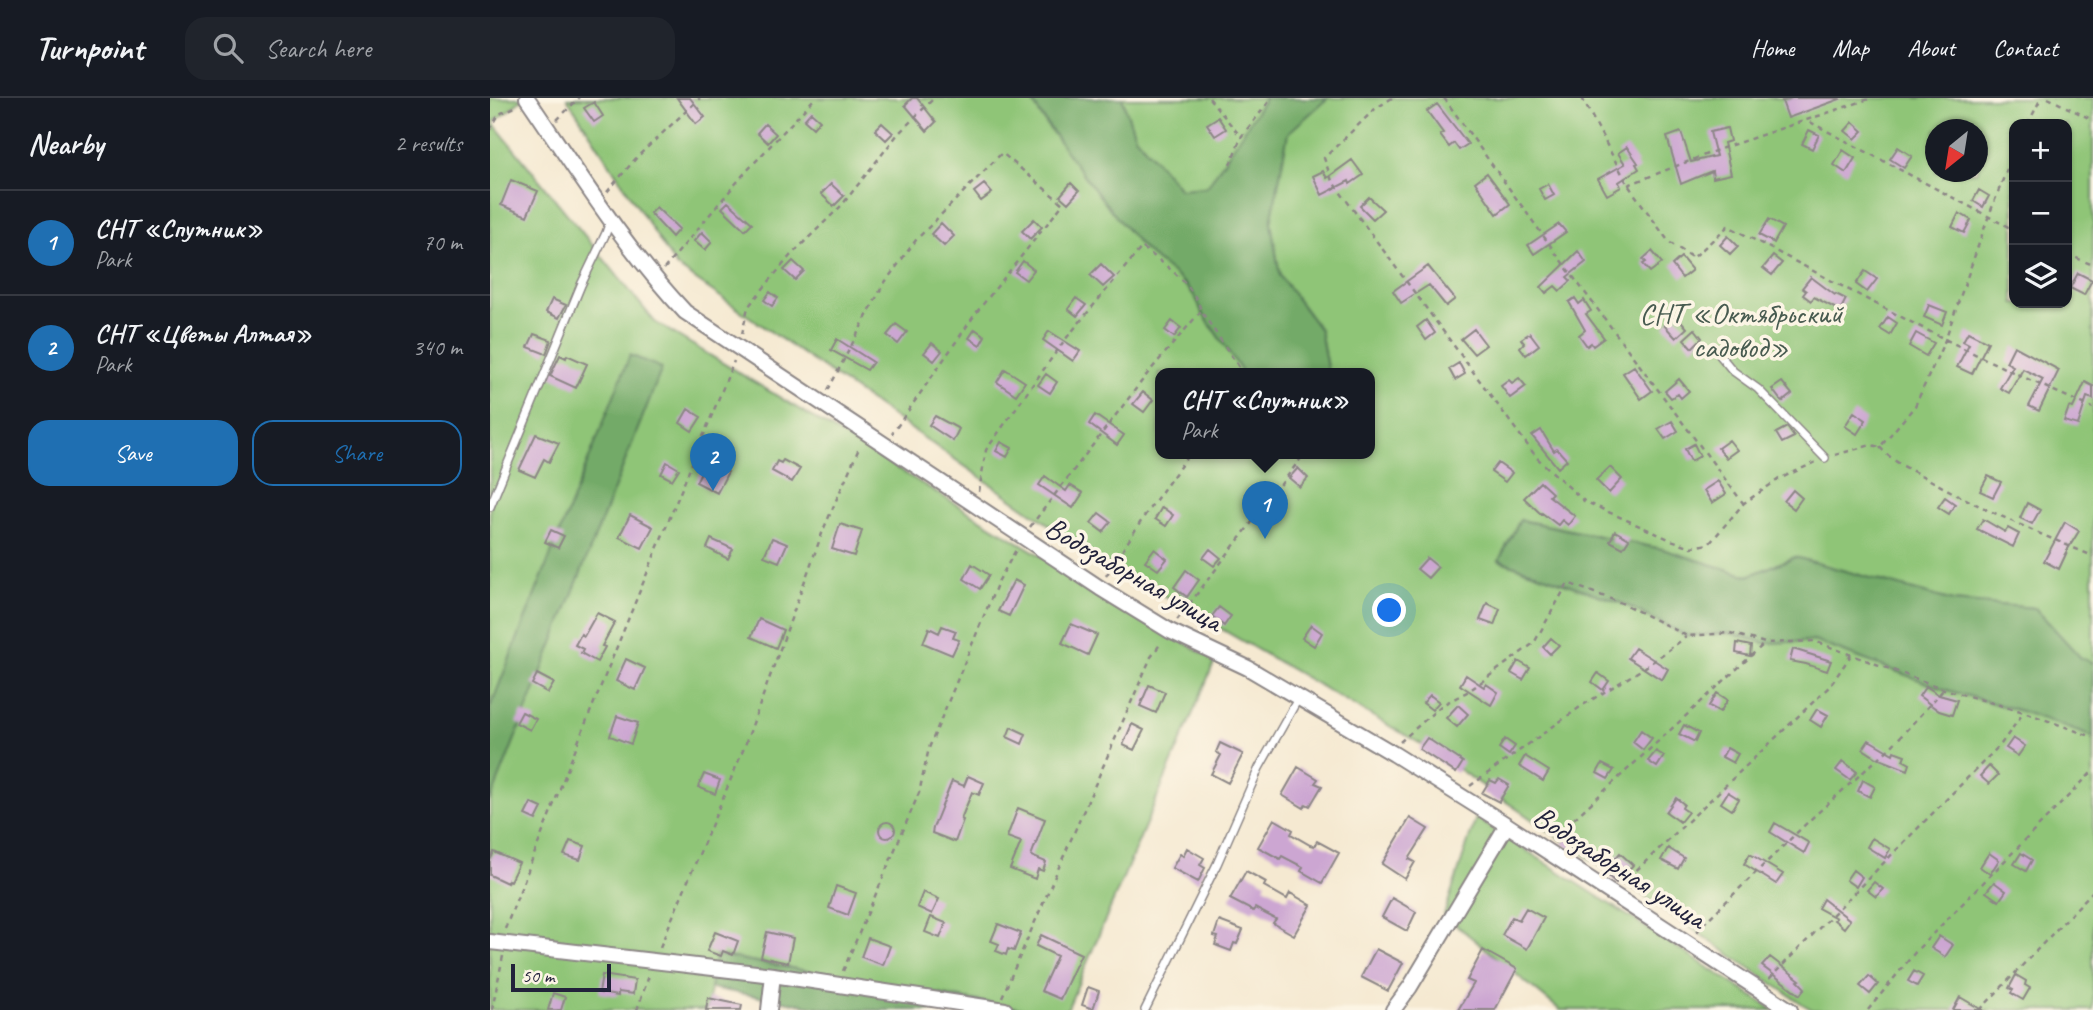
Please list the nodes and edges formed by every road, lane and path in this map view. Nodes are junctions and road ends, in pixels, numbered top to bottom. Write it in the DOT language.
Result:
graph roads {
  1 [pos="579,98"];
  2 [pos="701,98"];
  3 [pos="815,98"];
  4 [pos="934,98"];
  5 [pos="1209,98"];
  6 [pos="1272,98"];
  7 [pos="1392,98"];
  8 [pos="1444,98"];
  9 [pos="1582,98"];
  10 [pos="1872,98"];
  11 [pos="2041,98"];
  12 [pos="2048,98"];
  13 [pos="528,99"];
  14 [pos="2030,119"];
  15 [pos="2093,120"];
  16 [pos="1808,121"];
  17 [pos="490,130"];
  18 [pos="547,130"];
  19 [pos="1241,137"];
  20 [pos="2009,164"];
  21 [pos="1230,165"];
  22 [pos="1628,185"];
  23 [pos="598,203"];
  24 [pos="1988,218"];
  25 [pos="610,219"];
  26 [pos="2009,228"];
  27 [pos="2072,256"];
  28 [pos="2093,265"];
  29 [pos="655,280"];
  30 [pos="1201,311"];
  31 [pos="1945,340"];
  32 [pos="1714,348"];
  33 [pos="738,349"];
  34 [pos="1240,368"];
  35 [pos="821,401"];
  36 [pos="2093,408"];
  37 [pos="866,434"];
  38 [pos="885,446"];
  39 [pos="1880,447"];
  40 [pos="1825,458"];
  41 [pos="1186,459"];
  42 [pos="1300,459"];
  43 [pos="1744,503"];
  44 [pos="977,505"];
  45 [pos="490,507"];
  46 [pos="1022,538"];
  47 [pos="2093,555"];
  48 [pos="1100,588"];
  49 [pos="1170,631"];
  50 [pos="1687,636"];
  51 [pos="1765,643"];
  52 [pos="1851,655"];
  53 [pos="1944,689"];
  54 [pos="1300,697"];
  55 [pos="2024,712"];
  56 [pos="2093,737"];
  57 [pos="1394,754"];
  58 [pos="2093,771"];
  59 [pos="1459,794"];
  60 [pos="1507,825"];
  61 [pos="1542,848"];
  62 [pos="2093,891"];
  63 [pos="1612,894"];
  64 [pos="490,942"];
  65 [pos="1690,944"];
  66 [pos="505,945"];
  67 [pos="654,961"];
  68 [pos="774,975"];
  69 [pos="839,985"];
  70 [pos="1759,989"];
  71 [pos="1001,1009"];
  72 [pos="492,1010"];
  73 [pos="637,1010"];
  74 [pos="769,1010"];
  75 [pos="1145,1010"];
  76 [pos="1393,1010"];
  77 [pos="1790,1010"];
  78 [pos="1868,1010"];
  79 [pos="1980,1010"];
  1 -- 18 [label="path"];
  2 -- 23 [label="path"];
  3 -- 29 [label="path"];
  4 -- 33 [label="path"];
  5 -- 19 [label="path"];
  6 -- 19 [label="path"];
  7 -- 43 [label="path"];
  8 -- 43 [label="path"];
  9 -- 22 [label="path"];
  10 -- 16 [label="path"];
  11 -- 14 [label="path"];
  12 -- 15 [label="path"];
  13 -- 17 [label="path"];
  13 -- 18 [label="street, Водозаборная улица"];
  16 -- 22 [label="path"];
  16 -- 24 [label="path"];
  18 -- 23 [label="street, Водозаборная улица"];
  19 -- 21 [label="path"];
  20 -- 24 [label="path"];
  22 -- 31 [label="path"];
  23 -- 25 [label="street, Водозаборная улица"];
  24 -- 26 [label="path"];
  24 -- 31 [label="path"];
  25 -- 29 [label="street, Водозаборная улица"];
  25 -- 45 [label="lane"];
  27 -- 28 [label="path"];
  29 -- 33 [label="street, Водозаборная улица"];
  30 -- 34 [label="path"];
  30 -- 44 [label="path"];
  30 -- 46 [label="path"];
  31 -- 36 [label="path"];
  31 -- 39 [label="path"];
  32 -- 40 [label="lane"];
  33 -- 35 [label="street, Водозаборная улица"];
  33 -- 66 [label="path"];
  35 -- 37 [label="street, Водозаборная улица"];
  35 -- 38 [label="path"];
  37 -- 38 [label="street, Водозаборная улица"];
  37 -- 67 [label="path"];
  38 -- 44 [label="street, Водозаборная улица"];
  39 -- 40 [label="path"];
  39 -- 47 [label="path"];
  40 -- 43 [label="path"];
  41 -- 48 [label="path"];
  42 -- 49 [label="path"];
  44 -- 46 [label="street, Водозаборная улица"];
  46 -- 48 [label="street, Водозаборная улица"];
  46 -- 69 [label="path"];
  48 -- 49 [label="street, Водозаборная улица"];
  49 -- 54 [label="street, Водозаборная улица"];
  49 -- 71 [label="path"];
  50 -- 51 [label="path"];
  50 -- 57 [label="path"];
  50 -- 59 [label="path"];
  51 -- 52 [label="path"];
  51 -- 61 [label="path"];
  52 -- 53 [label="path"];
  52 -- 63 [label="path"];
  53 -- 55 [label="path"];
  53 -- 65 [label="path"];
  54 -- 57 [label="street, Водозаборная улица"];
  54 -- 75 [label="lane"];
  55 -- 56 [label="path"];
  55 -- 70 [label="path"];
  57 -- 59 [label="street, Водозаборная улица"];
  58 -- 78 [label="path"];
  59 -- 60 [label="street, Водозаборная улица"];
  60 -- 61 [label="street, Водозаборная улица"];
  60 -- 76 [label="street"];
  61 -- 63 [label="street, Водозаборная улица"];
  62 -- 79 [label="path"];
  63 -- 65 [label="street, Водозаборная улица"];
  64 -- 66 [label="street"];
  65 -- 70 [label="street, Водозаборная улица"];
  66 -- 67 [label="street"];
  66 -- 72 [label="path"];
  67 -- 68 [label="street"];
  67 -- 73 [label="path"];
  68 -- 69 [label="street"];
  68 -- 74 [label="street"];
  69 -- 71 [label="street"];
  70 -- 77 [label="street, Водозаборная улица"];
}
